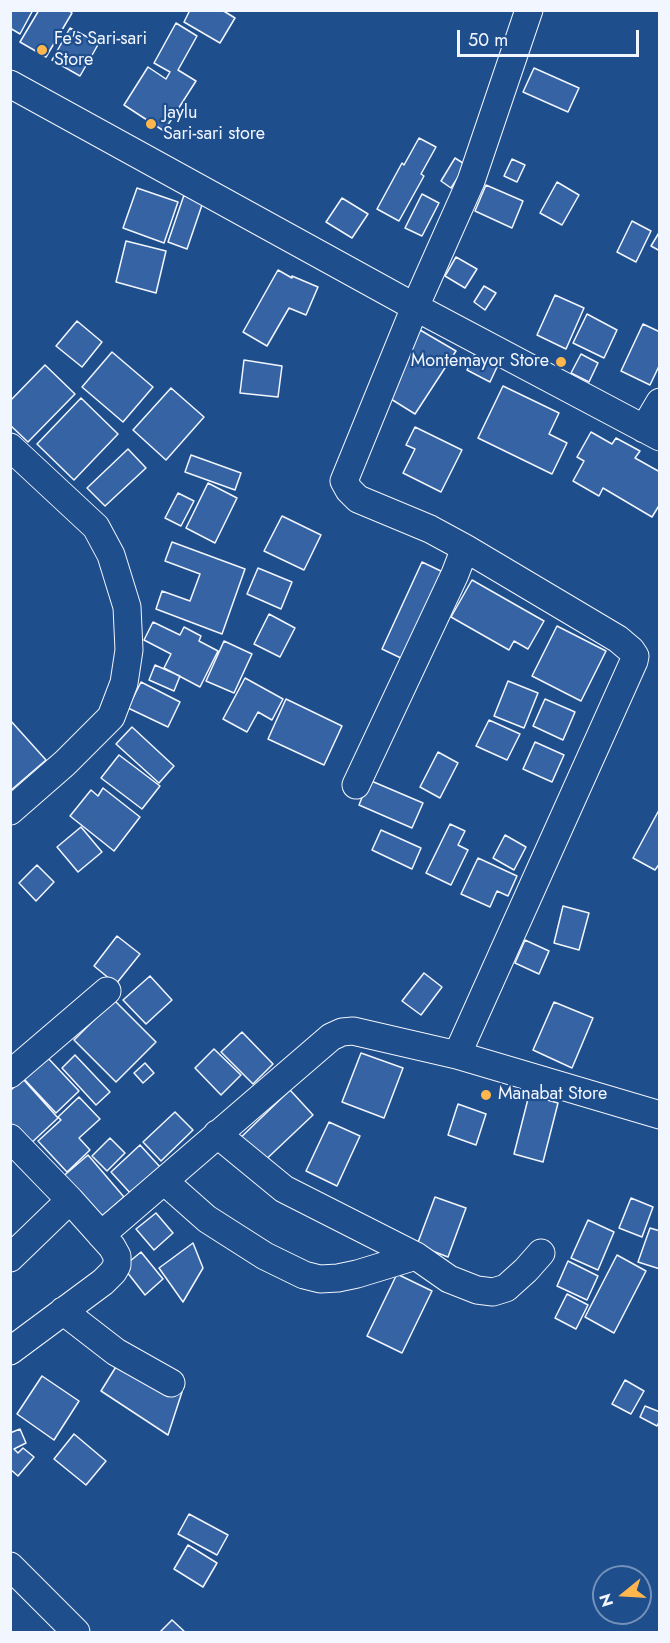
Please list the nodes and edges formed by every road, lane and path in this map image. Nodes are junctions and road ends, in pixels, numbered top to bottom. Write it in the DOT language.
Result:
graph roads {
  1 [pos="529,10"];
  2 [pos="10,84"];
  3 [pos="415,307"];
  4 [pos="660,402"];
  5 [pos="652,433"];
  6 [pos="10,447"];
  7 [pos="465,548"];
  8 [pos="356,785"];
  9 [pos="10,811"];
  10 [pos="107,991"];
  11 [pos="457,1054"];
  12 [pos="10,1074"];
  13 [pos="660,1116"];
  14 [pos="217,1134"];
  15 [pos="10,1138"];
  16 [pos="164,1181"];
  17 [pos="70,1200"];
  18 [pos="101,1236"];
  19 [pos="541,1253"];
  20 [pos="416,1256"];
  21 [pos="10,1258"];
  22 [pos="63,1311"];
  23 [pos="10,1351"];
  24 [pos="171,1383"];
  25 [pos="10,1566"];
  26 [pos="76,1632"];
  1 -- 3 [label="street"];
  2 -- 3 [label="street"];
  3 -- 5 [label="street"];
  3 -- 7 [label="street"];
  4 -- 5 [label="street"];
  6 -- 9 [label="street"];
  7 -- 8 [label="street"];
  7 -- 11 [label="street"];
  10 -- 12 [label="street"];
  11 -- 13 [label="street"];
  11 -- 14 [label="street"];
  14 -- 16 [label="street"];
  14 -- 20 [label="street"];
  15 -- 17 [label="street"];
  16 -- 18 [label="street"];
  16 -- 20 [label="street"];
  17 -- 18 [label="street"];
  17 -- 21 [label="street"];
  18 -- 22 [label="street"];
  19 -- 20 [label="street"];
  22 -- 23 [label="street"];
  22 -- 24 [label="street"];
  25 -- 26 [label="street"];
}
